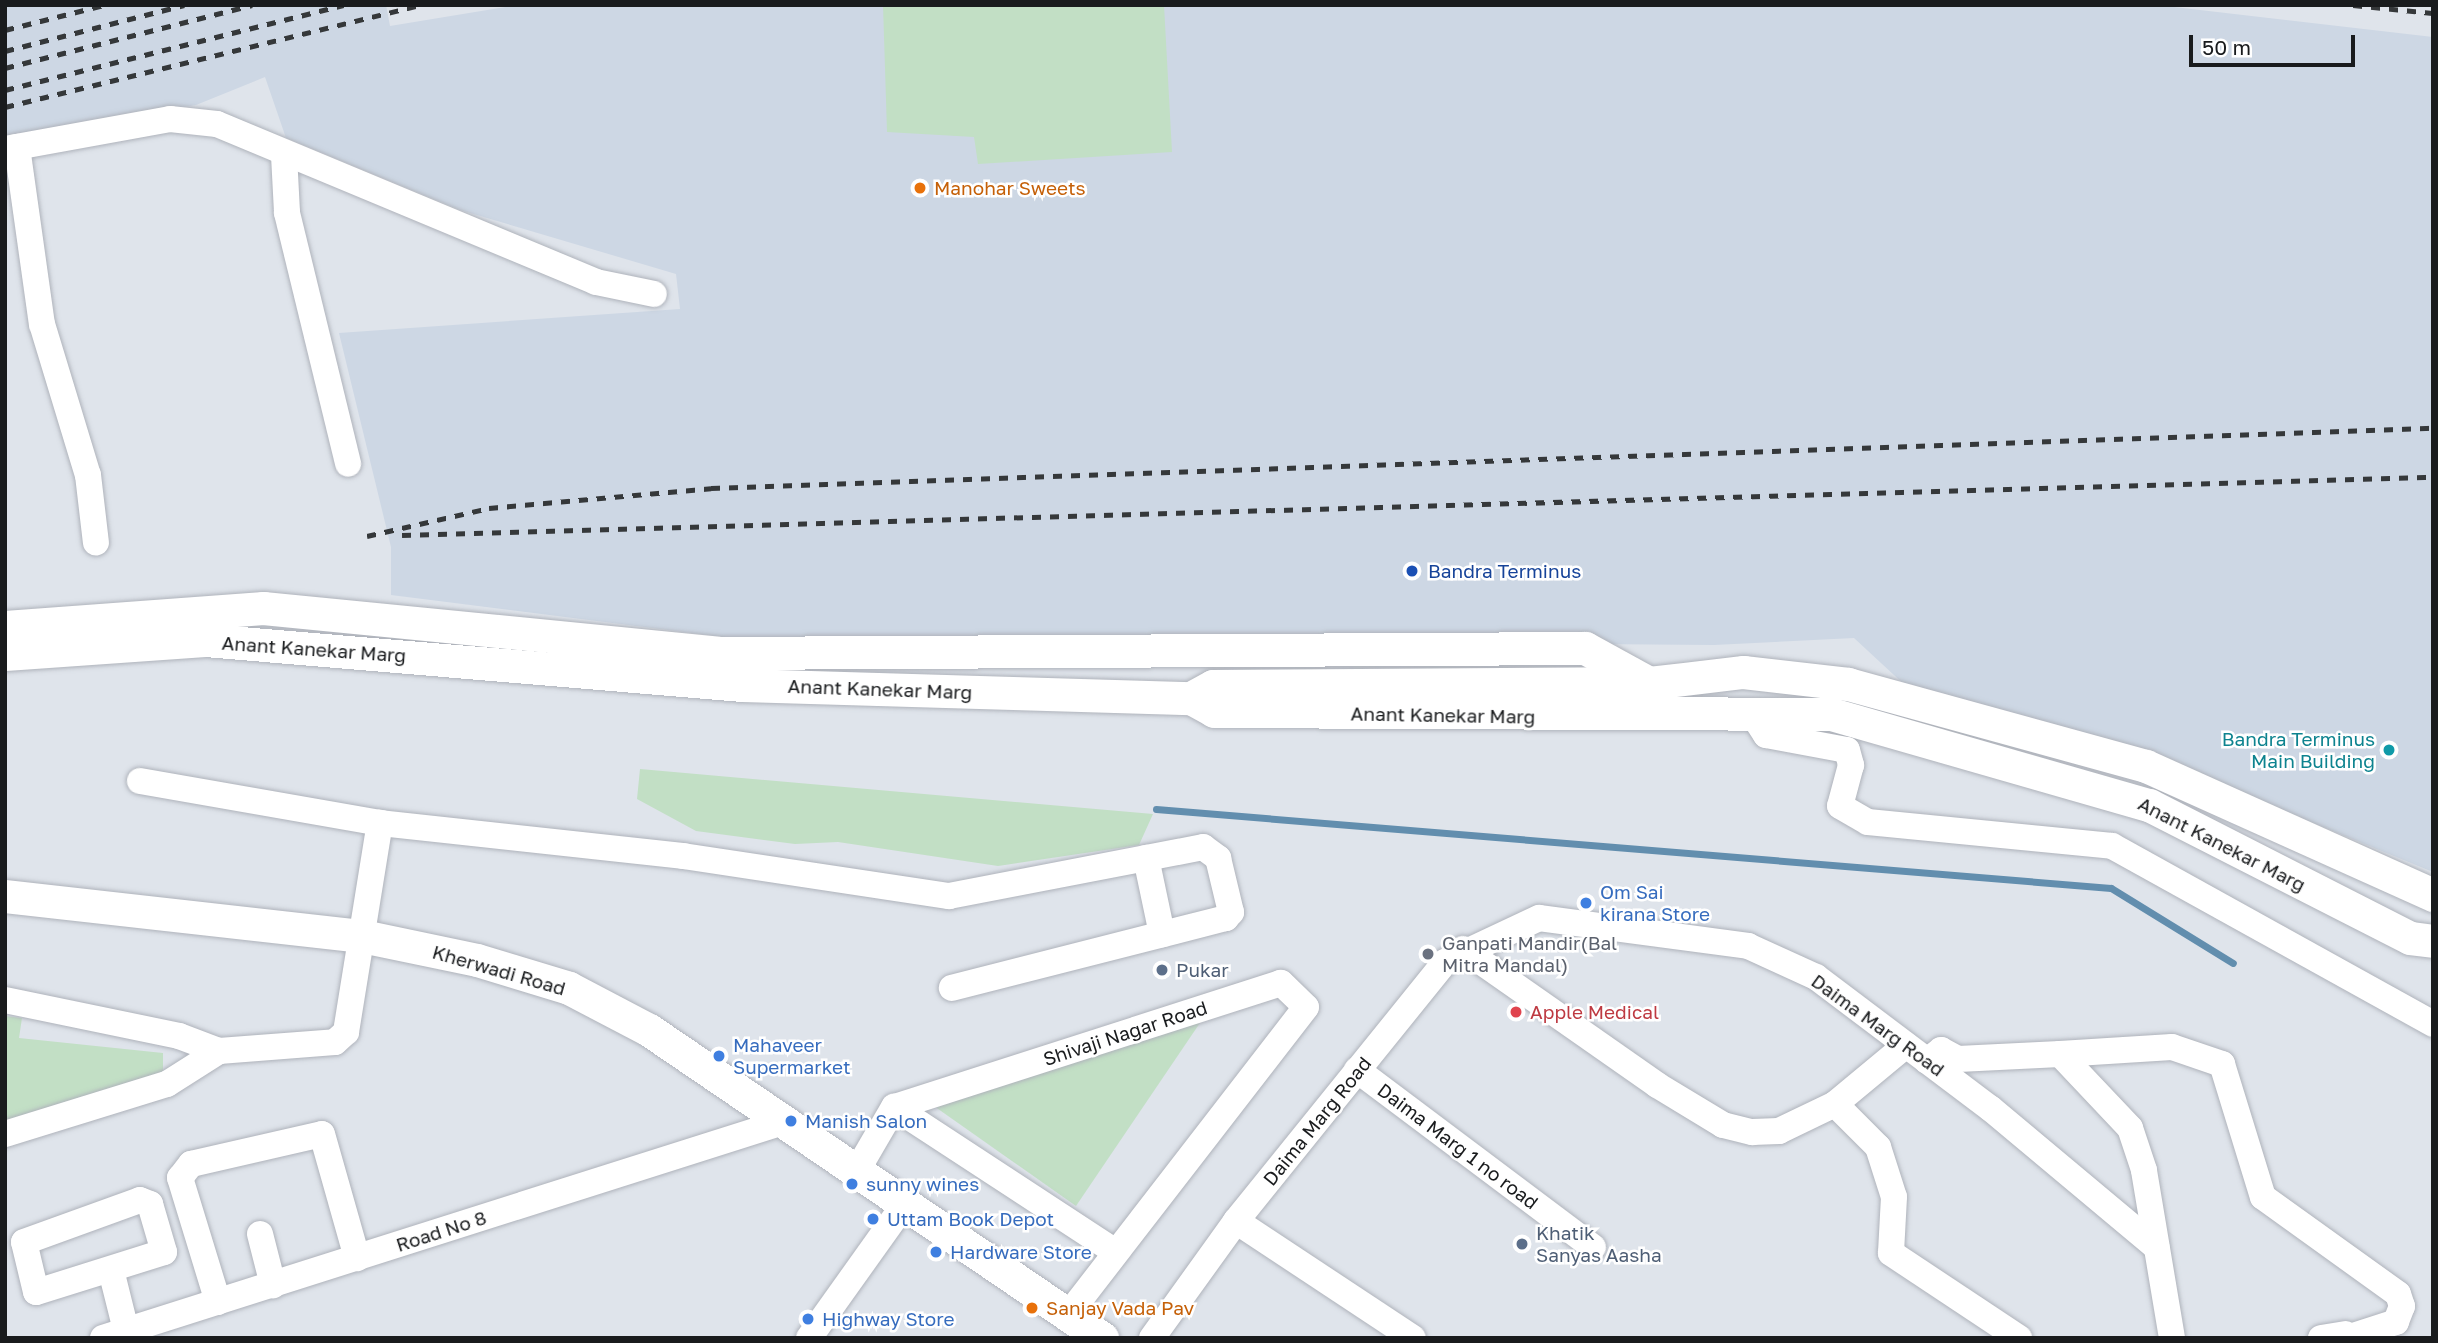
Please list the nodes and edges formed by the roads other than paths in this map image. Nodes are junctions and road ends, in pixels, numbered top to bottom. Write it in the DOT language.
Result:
graph roads {
  1 [pos="11,148"];
  2 [pos="284,155"];
  3 [pos="654,294"];
  4 [pos="348,464"];
  5 [pos="96,543"];
  6 [pos="5,627"];
  7 [pos="5,654"];
  8 [pos="1693,678"];
  9 [pos="1649,683"];
  10 [pos="1191,698"];
  11 [pos="1694,715"];
  12 [pos="1847,731"];
  13 [pos="140,781"];
  14 [pos="380,823"];
  15 [pos="1146,858"];
  16 [pos="2433,895"];
  17 [pos="5,896"];
  18 [pos="1162,934"];
  19 [pos="362,936"];
  20 [pos="2433,941"];
  21 [pos="1463,950"];
  22 [pos="952,988"];
  23 [pos="5,1000"];
  24 [pos="2433,1024"];
  25 [pos="219,1051"];
  26 [pos="1917,1053"];
  27 [pos="2060,1054"];
  28 [pos="1357,1070"];
  29 [pos="1835,1104"];
  30 [pos="894,1107"];
  31 [pos="780,1124"];
  32 [pos="5,1133"];
  33 [pos="855,1174"];
  34 [pos="903,1206"];
  35 [pos="1236,1221"];
  36 [pos="260,1234"];
  37 [pos="1593,1247"];
  38 [pos="2156,1247"];
  39 [pos="1116,1252"];
  40 [pos="357,1258"];
  41 [pos="111,1270"];
  42 [pos="273,1285"];
  43 [pos="218,1302"];
  44 [pos="1068,1315"];
  45 [pos="119,1335"];
  46 [pos="2338,1337"];
  47 [pos="809,1338"];
  48 [pos="1102,1338"];
  49 [pos="1152,1338"];
  50 [pos="1413,1338"];
  51 [pos="2020,1338"];
  52 [pos="2172,1338"];
  1 -- 2 [label="street"];
  1 -- 5 [label="street"];
  2 -- 3 [label="street"];
  2 -- 4 [label="street"];
  6 -- 9 [label="street, Anant Kanekar Marg"];
  7 -- 10 [label="street, Anant Kanekar Marg"];
  8 -- 9 [label="street"];
  8 -- 11 [label="street"];
  8 -- 16 [label="street, Anant Kanekar Marg"];
  9 -- 10 [label="street"];
  10 -- 11 [label="street, Anant Kanekar Marg"];
  11 -- 12 [label="street, Anant Kanekar Marg"];
  12 -- 20 [label="street, Anant Kanekar Marg"];
  12 -- 24 [label="street"];
  13 -- 14 [label="street"];
  14 -- 15 [label="street"];
  14 -- 19 [label="street"];
  15 -- 18 [label="street"];
  15 -- 18 [label="street"];
  17 -- 19 [label="street, Kherwadi Road"];
  18 -- 22 [label="street"];
  19 -- 25 [label="street"];
  19 -- 31 [label="street, Kherwadi Road"];
  21 -- 26 [label="street, Daima Marg Road"];
  21 -- 28 [label="street, Daima Marg Road"];
  21 -- 29 [label="street"];
  23 -- 25 [label="street"];
  25 -- 32 [label="street"];
  26 -- 27 [label="street"];
  26 -- 29 [label="street"];
  26 -- 38 [label="street, Daima Marg Road"];
  27 -- 38 [label="street"];
  27 -- 46 [label="street"];
  28 -- 35 [label="street, Daima Marg Road"];
  28 -- 37 [label="street, Daima Marg 1 no road"];
  29 -- 51 [label="street"];
  30 -- 33 [label="street"];
  30 -- 39 [label="street"];
  30 -- 39 [label="street, Shivaji Nagar Road"];
  31 -- 33 [label="street, Kherwadi Road"];
  31 -- 40 [label="street, Road No 8"];
  33 -- 34 [label="street, Kherwadi Road"];
  34 -- 44 [label="street, Kherwadi Road"];
  34 -- 47 [label="street"];
  35 -- 49 [label="street, Daima Marg Road"];
  35 -- 50 [label="street"];
  36 -- 42 [label="street"];
  38 -- 52 [label="street"];
  39 -- 44 [label="street, Shivaji Nagar Road"];
  40 -- 42 [label="street, Road No 8"];
  40 -- 43 [label="street"];
  41 -- 41 [label="street"];
  41 -- 45 [label="street"];
  42 -- 43 [label="street, Road No 8"];
  43 -- 45 [label="street, Road No 8"];
  44 -- 48 [label="street, Kherwadi Road"];
}
